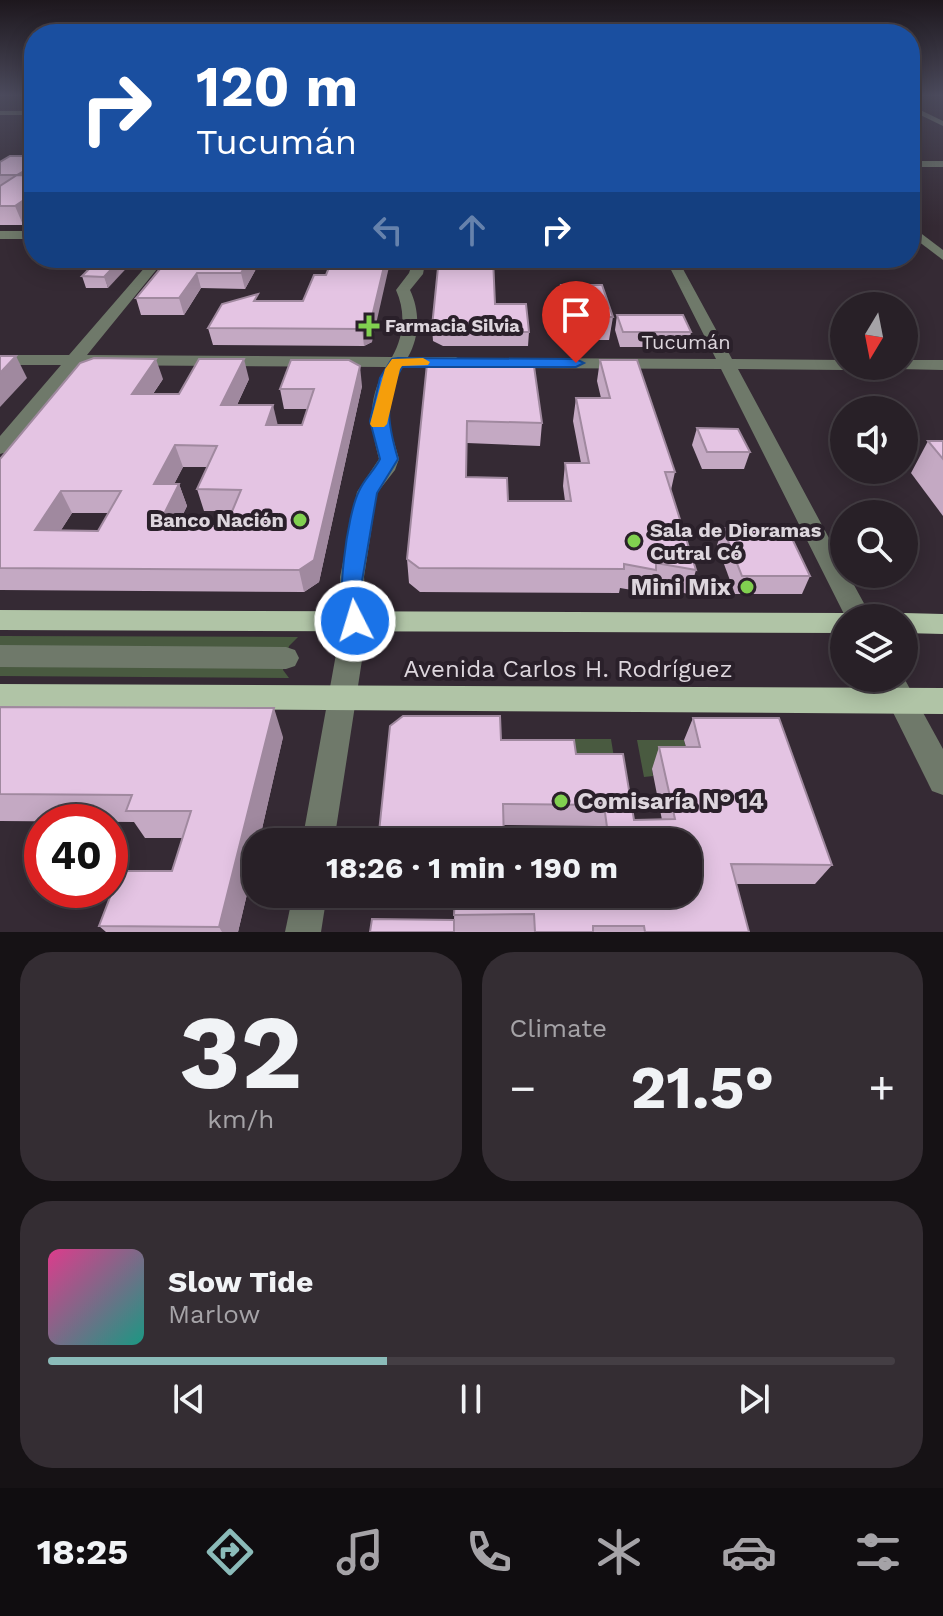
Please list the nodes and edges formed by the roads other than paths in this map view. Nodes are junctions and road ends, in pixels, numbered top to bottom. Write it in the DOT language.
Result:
graph roads {
  1 [pos="920,164"];
  2 [pos="943,164"];
  3 [pos="0,235"];
  4 [pos="24,235"];
  5 [pos="920,240"];
  6 [pos="943,240"];
  7 [pos="920,242"];
  8 [pos="943,256"];
  9 [pos="152,268"];
  10 [pos="418,268"];
  11 [pos="676,268"];
  12 [pos="0,360"];
  13 [pos="74,360"];
  14 [pos="398,362"];
  15 [pos="727,364"];
  16 [pos="830,365"];
  17 [pos="918,365"];
  18 [pos="943,365"];
  19 [pos="0,448"];
  20 [pos="852,604"];
  21 [pos="0,620"];
  22 [pos="355,621"];
  23 [pos="830,623"];
  24 [pos="918,623"];
  25 [pos="943,624"];
  26 [pos="0,656"];
  27 [pos="286,658"];
  28 [pos="830,690"];
  29 [pos="898,692"];
  30 [pos="908,692"];
  31 [pos="0,696"];
  32 [pos="342,698"];
  33 [pos="943,701"];
  34 [pos="943,780"];
  35 [pos="320,828"];
  36 [pos="307,908"];
  37 [pos="303,932"];
  1 -- 2 [label="street"];
  3 -- 4 [label="street"];
  5 -- 6 [label="street"];
  7 -- 8 [label="street"];
  9 -- 13 [label="street"];
  10 -- 14 [label="street"];
  11 -- 15 [label="street"];
  12 -- 13 [label="street, Tucumán"];
  13 -- 14 [label="street, Tucumán"];
  13 -- 19 [label="street"];
  14 -- 15 [label="street, Tucumán"];
  14 -- 22 [label="street"];
  15 -- 16 [label="street, Tucumán"];
  15 -- 20 [label="street"];
  17 -- 18 [label="street"];
  21 -- 22 [label="main road"];
  22 -- 23 [label="main road"];
  22 -- 32 [label="street"];
  24 -- 25 [label="main road"];
  26 -- 27 [label="street"];
  28 -- 32 [label="main road, Avenida Carlos H. Rodríguez"];
  29 -- 34 [label="street"];
  30 -- 33 [label="main road, Avenida Carlos H. Rodríguez"];
  31 -- 32 [label="main road, Avenida Carlos H. Rodríguez"];
  32 -- 35 [label="street"];
  36 -- 37 [label="street"];
}
